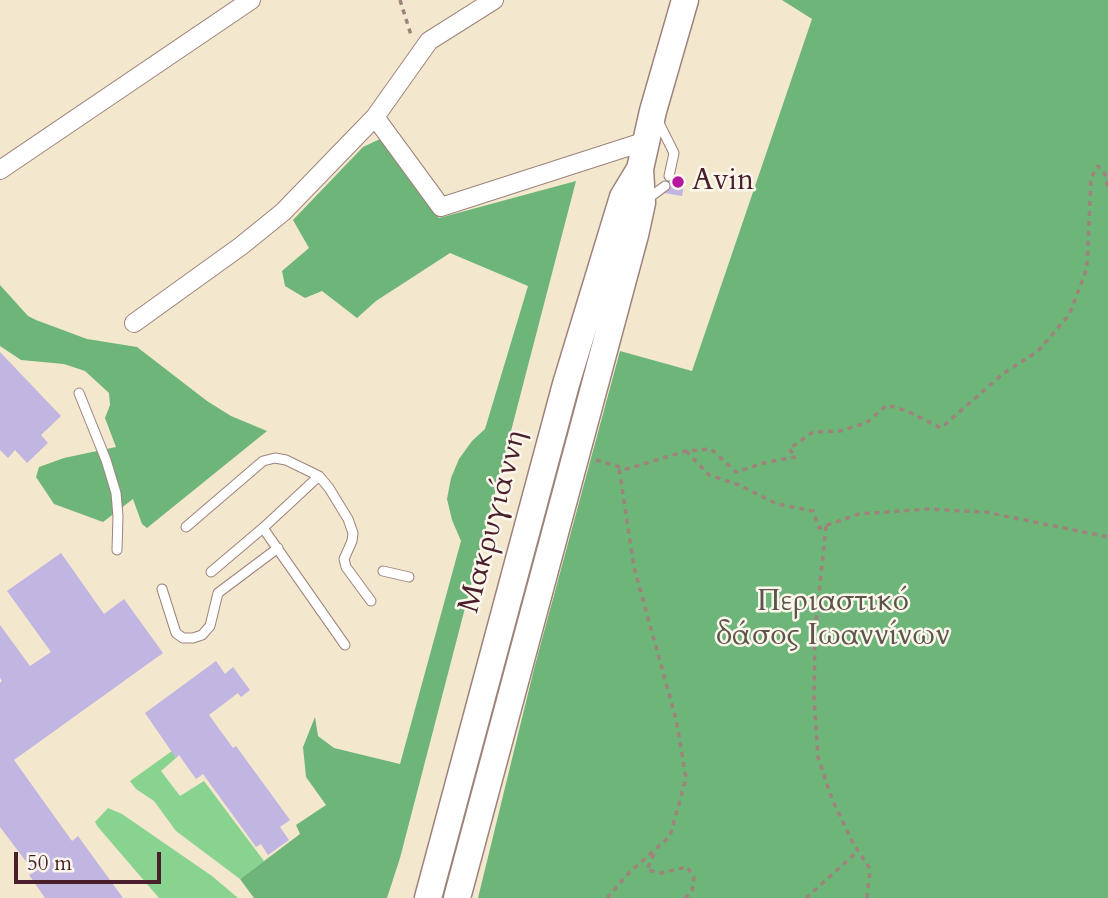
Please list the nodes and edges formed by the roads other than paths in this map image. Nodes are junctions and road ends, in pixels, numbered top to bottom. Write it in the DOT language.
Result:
graph roads {
  1 [pos="251,0"];
  2 [pos="494,0"];
  3 [pos="685,0"];
  4 [pos="653,111"];
  5 [pos="375,117"];
  6 [pos="646,141"];
  7 [pos="640,169"];
  8 [pos="0,170"];
  9 [pos="669,176"];
  10 [pos="665,186"];
  11 [pos="642,203"];
  12 [pos="134,323"];
  13 [pos="79,393"];
  14 [pos="319,476"];
  15 [pos="186,527"];
  16 [pos="263,528"];
  17 [pos="278,548"];
  18 [pos="117,550"];
  19 [pos="383,571"];
  20 [pos="211,572"];
  21 [pos="410,577"];
  22 [pos="162,589"];
  23 [pos="371,601"];
  24 [pos="345,645"];
  25 [pos="428,898"];
  26 [pos="457,898"];
  1 -- 8 [label="street"];
  2 -- 5 [label="street"];
  3 -- 4 [label="main road, Μακρυγιάννη"];
  4 -- 6 [label="main road, Μακρυγιάννη"];
  4 -- 9 [label="lane"];
  5 -- 6 [label="street"];
  5 -- 12 [label="street"];
  6 -- 7 [label="main road, Μακρυγιάννη"];
  7 -- 11 [label="main road, Μακρυγιάννη"];
  7 -- 25 [label="main road, Μακρυγιάννη"];
  10 -- 11 [label="lane"];
  11 -- 26 [label="main road, Μακρυγιάννη"];
  13 -- 18 [label="lane"];
  14 -- 15 [label="lane"];
  14 -- 16 [label="lane"];
  14 -- 23 [label="lane"];
  16 -- 17 [label="lane"];
  16 -- 20 [label="lane"];
  17 -- 22 [label="lane"];
  17 -- 24 [label="lane"];
  19 -- 21 [label="lane"];
}
